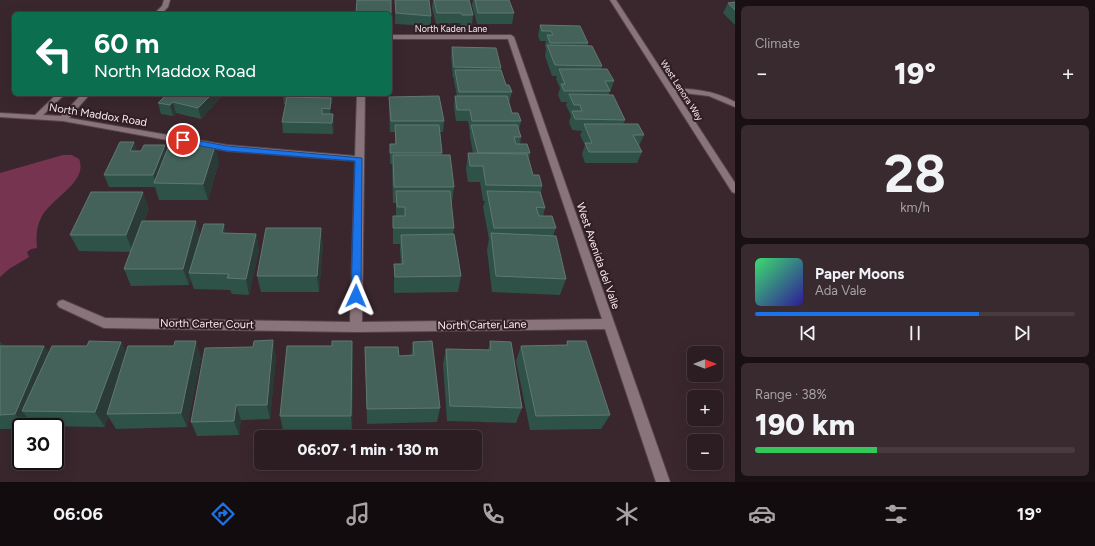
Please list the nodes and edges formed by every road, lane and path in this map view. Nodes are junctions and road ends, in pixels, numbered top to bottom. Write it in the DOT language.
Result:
graph roads {
  1 [pos="167,0"];
  2 [pos="613,0"];
  3 [pos="159,12"];
  4 [pos="392,37"];
  5 [pos="511,37"];
  6 [pos="670,90"];
  7 [pos="59,96"];
  8 [pos="84,96"];
  9 [pos="360,96"];
  10 [pos="735,98"];
  11 [pos="727,100"];
  12 [pos="735,105"];
  13 [pos="0,115"];
  14 [pos="37,117"];
  15 [pos="63,119"];
  16 [pos="359,159"];
  17 [pos="735,190"];
  18 [pos="63,304"];
  19 [pos="609,324"];
  20 [pos="356,327"];
  21 [pos="663,482"];
  1 -- 3 [label="street"];
  2 -- 6 [label="street, West Lenora Way"];
  4 -- 5 [label="street, North Kaden Lane"];
  5 -- 19 [label="street, West Avenida del Valle"];
  6 -- 11 [label="lane"];
  6 -- 17 [label="street, West Lenora Way"];
  7 -- 14 [label="street"];
  8 -- 15 [label="street"];
  9 -- 16 [label="street"];
  10 -- 11 [label="lane"];
  11 -- 12 [label="lane"];
  13 -- 14 [label="street, North Maddox Road"];
  14 -- 15 [label="street, North Maddox Road"];
  15 -- 16 [label="street, North Maddox Road"];
  16 -- 20 [label="street"];
  18 -- 20 [label="street, North Carter Court"];
  19 -- 20 [label="street, North Carter Lane"];
  19 -- 21 [label="street, West Avenida del Valle"];
}
